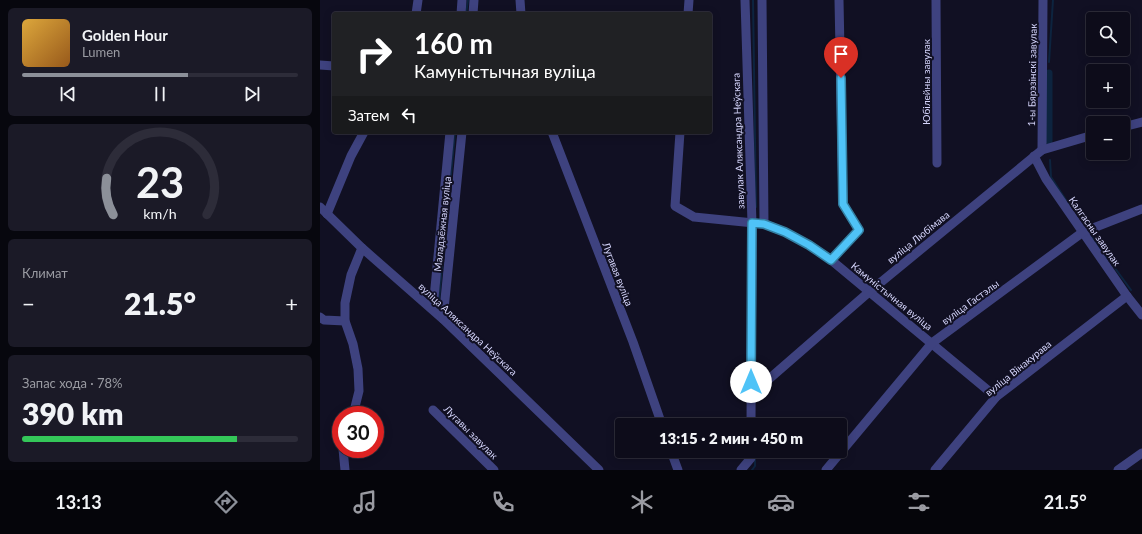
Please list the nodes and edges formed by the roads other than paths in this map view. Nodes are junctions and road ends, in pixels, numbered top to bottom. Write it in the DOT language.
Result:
graph roads {
  1 [pos="418,0"];
  2 [pos="462,0"];
  3 [pos="474,0"];
  4 [pos="520,0"];
  5 [pos="688,0"];
  6 [pos="745,0"];
  7 [pos="762,0"];
  8 [pos="839,0"];
  9 [pos="936,0"];
  10 [pos="1043,0"];
  11 [pos="416,12"];
  12 [pos="461,12"];
  13 [pos="473,12"];
  14 [pos="521,12"];
  15 [pos="688,12"];
  16 [pos="320,65"];
  17 [pos="332,66"];
  18 [pos="1142,122"];
  19 [pos="1130,125"];
  20 [pos="363,134"];
  21 [pos="450,134"];
  22 [pos="462,134"];
  23 [pos="553,134"];
  24 [pos="680,134"];
  25 [pos="1086,137"];
  26 [pos="1042,150"];
  27 [pos="1034,156"];
  28 [pos="937,163"];
  29 [pos="320,207"];
  30 [pos="1142,209"];
  31 [pos="327,214"];
  32 [pos="752,223"];
  33 [pos="764,224"];
  34 [pos="1083,232"];
  35 [pos="362,248"];
  36 [pos="831,260"];
  37 [pos="869,292"];
  38 [pos="1127,296"];
  39 [pos="429,306"];
  40 [pos="1142,315"];
  41 [pos="320,317"];
  42 [pos="443,319"];
  43 [pos="344,321"];
  44 [pos="932,343"];
  45 [pos="769,379"];
  46 [pos="996,397"];
  47 [pos="356,406"];
  48 [pos="433,410"];
  49 [pos="660,418"];
  50 [pos="751,418"];
  51 [pos="1142,453"];
  52 [pos="344,458"];
  53 [pos="674,458"];
  54 [pos="751,458"];
  55 [pos="345,470"];
  56 [pos="494,470"];
  57 [pos="599,470"];
  58 [pos="678,470"];
  59 [pos="741,470"];
  60 [pos="826,470"];
  61 [pos="935,470"];
  62 [pos="1118,470"];
  1 -- 11 [label="street"];
  2 -- 12 [label="street"];
  3 -- 13 [label="street"];
  4 -- 14 [label="street"];
  5 -- 15 [label="street"];
  6 -- 32 [label="street, завулак Аляксандра Неўскага"];
  7 -- 33 [label="street"];
  8 -- 36 [label="street"];
  9 -- 28 [label="street, Юбілейны завулак"];
  10 -- 26 [label="street, 1-ы Бярэзінскі завулак"];
  16 -- 17 [label="street"];
  18 -- 19 [label="street"];
  20 -- 31 [label="street"];
  21 -- 39 [label="street, Маладзёжная вуліца"];
  22 -- 42 [label="street, Маладзёжная вуліца"];
  23 -- 49 [label="street, Лугавая вуліца"];
  24 -- 32 [label="street, Камуністычная вуліца"];
  25 -- 26 [label="street, вуліца Любімава"];
  26 -- 27 [label="street, вуліца Любімава"];
  27 -- 34 [label="street, Калгасны завулак"];
  27 -- 37 [label="street, вуліца Любімава"];
  29 -- 31 [label="street, вуліца Аляксандра Неўскага"];
  30 -- 34 [label="street, вуліца Гастэлы"];
  31 -- 35 [label="street, вуліца Аляксандра Неўскага"];
  32 -- 33 [label="street, Камуністычная вуліца"];
  32 -- 50 [label="street, завулак Аляксандра Неўскага"];
  33 -- 36 [label="street, Камуністычная вуліца"];
  34 -- 38 [label="street, Калгасны завулак"];
  34 -- 44 [label="street, вуліца Гастэлы"];
  35 -- 39 [label="street, вуліца Аляксандра Неўскага"];
  35 -- 43 [label="street"];
  36 -- 37 [label="street, Камуністычная вуліца"];
  37 -- 44 [label="street, Камуністычная вуліца"];
  37 -- 45 [label="street, вуліца Любімава"];
  38 -- 40 [label="street, Калгасны завулак"];
  38 -- 46 [label="street, вуліца Вінакурава"];
  39 -- 42 [label="street, вуліца Аляксандра Неўскага"];
  41 -- 43 [label="street"];
  42 -- 57 [label="street, вуліца Аляксандра Неўскага"];
  43 -- 47 [label="street"];
  44 -- 46 [label="street, Камуністычная вуліца"];
  44 -- 60 [label="street, вуліца Гастэлы"];
  46 -- 61 [label="street, вуліца Вінакурава"];
  48 -- 56 [label="street, Лугавы завулак"];
  51 -- 62 [label="street"];
  52 -- 55 [label="street"];
  53 -- 58 [label="street"];
  54 -- 59 [label="street"];
}
